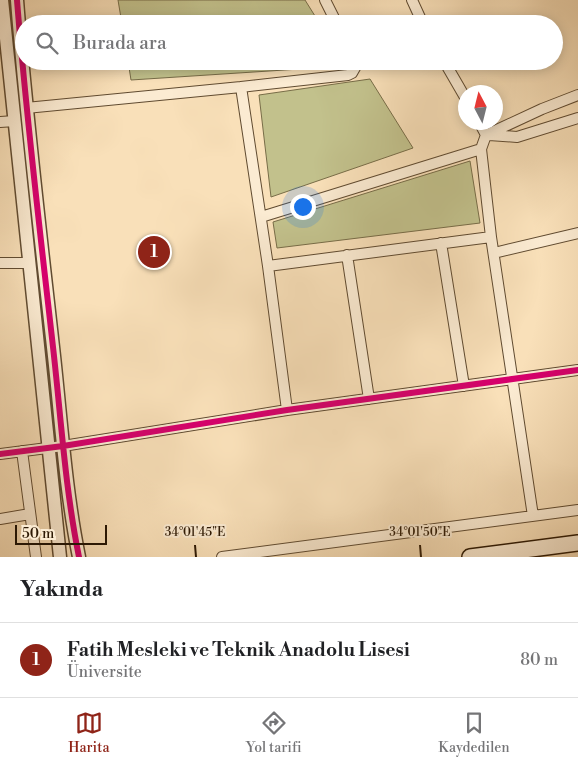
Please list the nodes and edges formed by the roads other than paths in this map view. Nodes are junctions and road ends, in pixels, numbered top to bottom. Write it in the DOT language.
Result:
graph roads {
  1 [pos="2,0"];
  2 [pos="17,0"];
  3 [pos="325,0"];
  4 [pos="412,0"];
  5 [pos="18,15"];
  6 [pos="332,15"];
  7 [pos="419,15"];
  8 [pos="23,70"];
  9 [pos="354,70"];
  10 [pos="449,70"];
  11 [pos="458,85"];
  12 [pos="241,87"];
  13 [pos="578,95"];
  14 [pos="26,108"];
  15 [pos="578,118"];
  16 [pos="15,121"];
  17 [pos="0,122"];
  18 [pos="483,130"];
  19 [pos="486,135"];
  20 [pos="481,149"];
  21 [pos="261,216"];
  22 [pos="578,233"];
  23 [pos="492,237"];
  24 [pos="441,243"];
  25 [pos="494,253"];
  26 [pos="347,255"];
  27 [pos="30,262"];
  28 [pos="0,263"];
  29 [pos="268,266"];
  30 [pos="578,370"];
  31 [pos="514,379"];
  32 [pos="464,386"];
  33 [pos="369,399"];
  34 [pos="287,410"];
  35 [pos="63,446"];
  36 [pos="49,448"];
  37 [pos="22,451"];
  38 [pos="0,454"];
  39 [pos="578,510"];
  40 [pos="30,514"];
  41 [pos="533,516"];
  42 [pos="0,519"];
  43 [pos="578,543"];
  44 [pos="36,557"];
  45 [pos="60,557"];
  46 [pos="79,557"];
  47 [pos="222,557"];
  48 [pos="470,557"];
  1 -- 16 [label="street"];
  2 -- 5 [label="street"];
  3 -- 6 [label="street"];
  4 -- 7 [label="street"];
  8 -- 14 [label="street"];
  9 -- 12 [label="street"];
  10 -- 11 [label="street"];
  12 -- 14 [label="street"];
  12 -- 21 [label="street"];
  13 -- 19 [label="street"];
  14 -- 35 [label="street"];
  15 -- 19 [label="street"];
  16 -- 17 [label="street"];
  16 -- 27 [label="street"];
  18 -- 19 [label="street"];
  19 -- 20 [label="street"];
  20 -- 21 [label="street"];
  20 -- 23 [label="street"];
  21 -- 29 [label="street"];
  22 -- 25 [label="street"];
  23 -- 24 [label="street"];
  23 -- 25 [label="street"];
  24 -- 26 [label="street"];
  24 -- 32 [label="street"];
  25 -- 31 [label="street"];
  26 -- 29 [label="street"];
  26 -- 33 [label="street"];
  27 -- 28 [label="street"];
  27 -- 36 [label="street"];
  29 -- 34 [label="street"];
  30 -- 31 [label="street"];
  31 -- 32 [label="street"];
  31 -- 41 [label="street"];
  32 -- 33 [label="street"];
  33 -- 34 [label="street"];
  34 -- 35 [label="street"];
  35 -- 36 [label="street"];
  35 -- 46 [label="street"];
  36 -- 37 [label="street"];
  36 -- 45 [label="street"];
  37 -- 38 [label="street"];
  37 -- 40 [label="street"];
  39 -- 41 [label="street"];
  40 -- 42 [label="street"];
  40 -- 44 [label="street"];
  41 -- 47 [label="street"];
  43 -- 48 [label="main road"];
}
